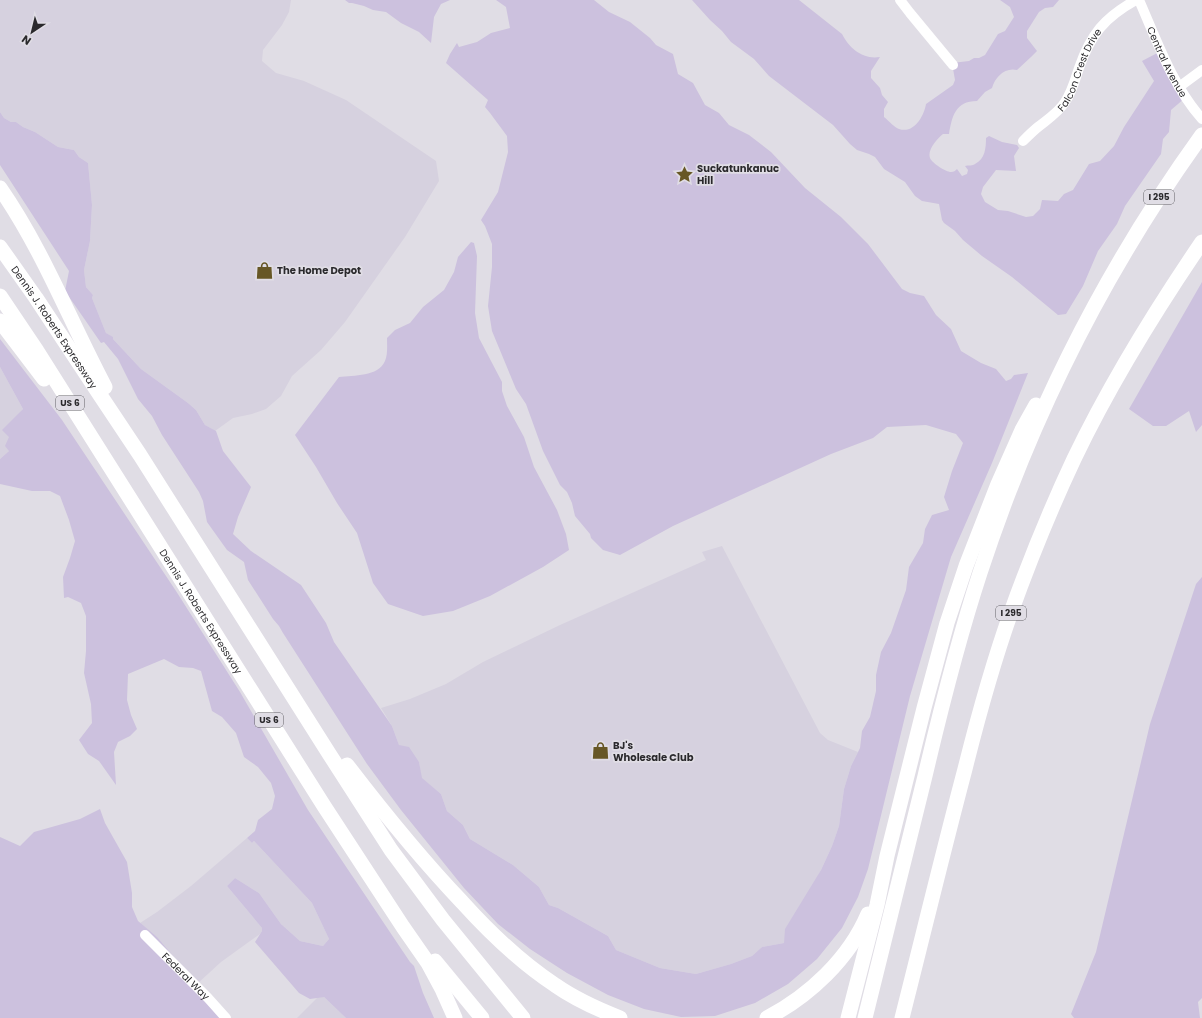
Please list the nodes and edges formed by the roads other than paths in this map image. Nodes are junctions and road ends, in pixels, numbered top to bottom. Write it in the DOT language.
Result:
graph roads {
  1 [pos="900,0"];
  2 [pos="1138,0"];
  3 [pos="953,64"];
  4 [pos="1202,70"];
  5 [pos="1179,87"];
  6 [pos="1202,119"];
  7 [pos="1200,138"];
  8 [pos="1023,141"];
  9 [pos="0,188"];
  10 [pos="1202,242"];
  11 [pos="0,247"];
  12 [pos="1109,280"];
  13 [pos="0,296"];
  14 [pos="0,321"];
  15 [pos="140,455"];
  16 [pos="138,512"];
  17 [pos="289,691"];
  18 [pos="887,856"];
  19 [pos="403,927"];
  20 [pos="145,935"];
  21 [pos="226,1018"];
  22 [pos="455,1018"];
  23 [pos="482,1018"];
  24 [pos="523,1018"];
  25 [pos="620,1018"];
  26 [pos="767,1018"];
  27 [pos="848,1018"];
  28 [pos="865,1018"];
  29 [pos="902,1018"];
  1 -- 3 [label="street"];
  2 -- 5 [label="street, Central Avenue"];
  2 -- 8 [label="street, Falcon Crest Drive"];
  4 -- 5 [label="street"];
  5 -- 6 [label="street, Central Avenue"];
  7 -- 12 [label="highway, I 295"];
  9 -- 15 [label="highway"];
  10 -- 29 [label="highway, I 295"];
  11 -- 15 [label="highway, Dennis J. Roberts Expressway / US 6"];
  12 -- 18 [label="highway"];
  12 -- 28 [label="highway, I 295"];
  13 -- 16 [label="highway, Dennis J. Roberts Expressway / US 6"];
  14 -- 16 [label="highway"];
  15 -- 17 [label="highway, Dennis J. Roberts Expressway / US 6"];
  16 -- 19 [label="highway, Dennis J. Roberts Expressway / US 6"];
  17 -- 24 [label="highway, US 6"];
  17 -- 25 [label="highway"];
  18 -- 26 [label="highway"];
  18 -- 27 [label="highway"];
  19 -- 22 [label="highway, US 6"];
  19 -- 23 [label="highway"];
  20 -- 21 [label="street, Federal Way"];
}
